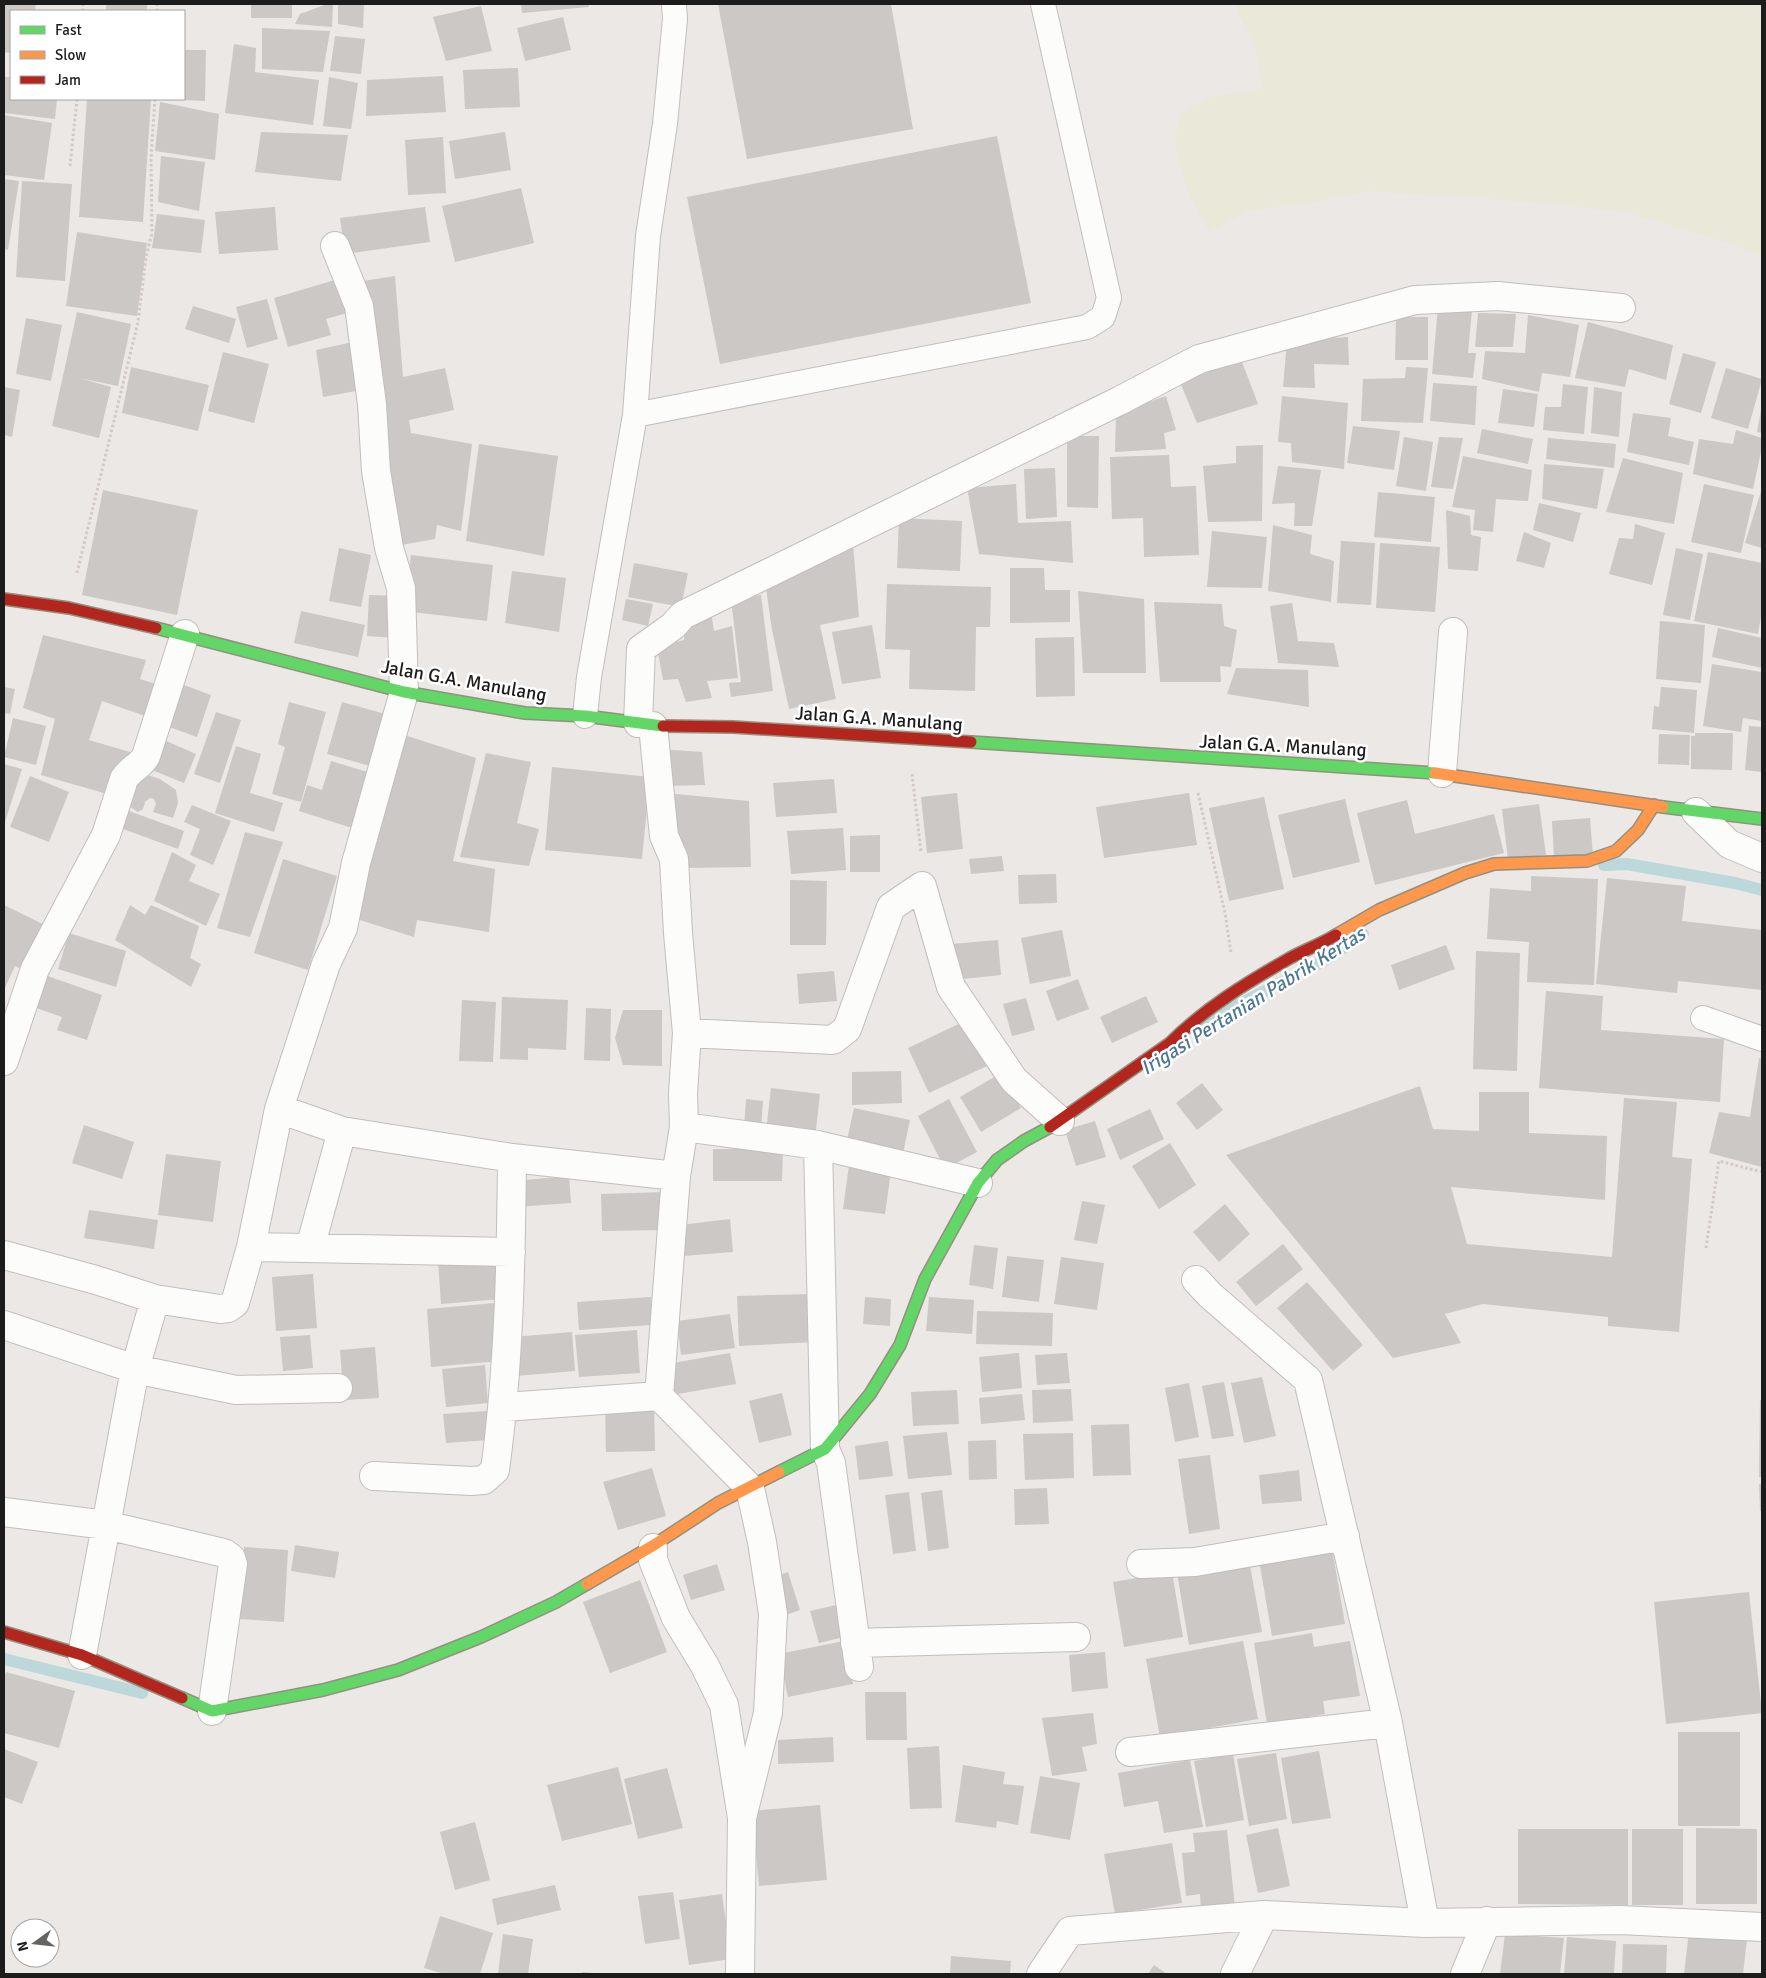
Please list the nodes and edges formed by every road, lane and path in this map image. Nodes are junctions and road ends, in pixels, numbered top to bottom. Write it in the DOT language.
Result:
graph roads {
  1 [pos="674,4"];
  2 [pos="1043,4"];
  3 [pos="77,100"];
  4 [pos="155,100"];
  5 [pos="70,166"];
  6 [pos="335,246"];
  7 [pos="1621,308"];
  8 [pos="635,415"];
  9 [pos="4,599"];
  10 [pos="69,608"];
  11 [pos="1453,632"];
  12 [pos="185,634"];
  13 [pos="404,692"];
  14 [pos="585,716"];
  15 [pos="645,725"];
  16 [pos="908,738"];
  17 [pos="1190,758"];
  18 [pos="1442,773"];
  19 [pos="1654,805"];
  20 [pos="1696,812"];
  21 [pos="1762,819"];
  22 [pos="1762,858"];
  23 [pos="922,886"];
  24 [pos="1238,992"];
  25 [pos="1703,1018"];
  26 [pos="687,1033"];
  27 [pos="1762,1039"];
  28 [pos="4,1061"];
  29 [pos="279,1109"];
  30 [pos="1060,1121"];
  31 [pos="684,1127"];
  32 [pos="342,1131"];
  33 [pos="818,1145"];
  34 [pos="512,1158"];
  35 [pos="1762,1172"];
  36 [pos="676,1176"];
  37 [pos="978,1183"];
  38 [pos="251,1247"];
  39 [pos="310,1248"];
  40 [pos="1706,1248"];
  41 [pos="511,1252"];
  42 [pos="4,1255"];
  43 [pos="1196,1280"];
  44 [pos="155,1299"];
  45 [pos="4,1324"];
  46 [pos="135,1369"];
  47 [pos="338,1388"];
  48 [pos="659,1396"];
  49 [pos="504,1407"];
  50 [pos="828,1456"];
  51 [pos="374,1476"];
  52 [pos="750,1488"];
  53 [pos="4,1512"];
  54 [pos="106,1525"];
  55 [pos="1345,1536"];
  56 [pos="653,1551"];
  57 [pos="1141,1564"];
  58 [pos="4,1632"];
  59 [pos="1076,1637"];
  60 [pos="82,1655"];
  61 [pos="212,1711"];
  62 [pos="1388,1723"];
  63 [pos="1130,1752"];
  64 [pos="742,1818"];
  65 [pos="1264,1915"];
  66 [pos="1487,1921"];
  67 [pos="1425,1923"];
  68 [pos="1762,1927"];
  69 [pos="740,1974"];
  70 [pos="1041,1974"];
  71 [pos="1235,1974"];
  72 [pos="1465,1974"];
  1 -- 8 [label="lane"];
  2 -- 8 [label="lane"];
  3 -- 5 [label="path"];
  4 -- 10 [label="path"];
  6 -- 13 [label="street"];
  7 -- 15 [label="street"];
  8 -- 14 [label="lane"];
  9 -- 10 [label="street, Jalan G.A. Manulang"];
  10 -- 12 [label="street, Jalan G.A. Manulang"];
  11 -- 18 [label="street"];
  12 -- 13 [label="street, Jalan G.A. Manulang"];
  12 -- 28 [label="street"];
  13 -- 14 [label="street, Jalan G.A. Manulang"];
  13 -- 29 [label="street"];
  14 -- 15 [label="street, Jalan G.A. Manulang"];
  15 -- 16 [label="street, Jalan G.A. Manulang"];
  15 -- 26 [label="street"];
  16 -- 17 [label="street, Jalan G.A. Manulang"];
  16 -- 23 [label="path"];
  17 -- 18 [label="street, Jalan G.A. Manulang"];
  17 -- 24 [label="path"];
  18 -- 19 [label="street, Jalan G.A. Manulang"];
  19 -- 20 [label="street, Jalan G.A. Manulang"];
  19 -- 24 [label="street"];
  20 -- 21 [label="street, Jalan G.A. Manulang"];
  20 -- 22 [label="street"];
  23 -- 26 [label="street"];
  23 -- 30 [label="street"];
  24 -- 30 [label="street"];
  25 -- 27 [label="lane"];
  26 -- 31 [label="street"];
  29 -- 32 [label="street"];
  29 -- 38 [label="street"];
  30 -- 37 [label="street"];
  31 -- 33 [label="street"];
  31 -- 36 [label="street"];
  32 -- 34 [label="street"];
  32 -- 39 [label="street"];
  33 -- 37 [label="street"];
  33 -- 50 [label="street"];
  34 -- 36 [label="street"];
  34 -- 41 [label="street"];
  35 -- 40 [label="path"];
  36 -- 48 [label="street"];
  37 -- 50 [label="street"];
  38 -- 39 [label="street"];
  38 -- 44 [label="street"];
  39 -- 41 [label="street"];
  41 -- 49 [label="street"];
  42 -- 44 [label="street"];
  43 -- 55 [label="street"];
  44 -- 46 [label="street"];
  45 -- 46 [label="street"];
  46 -- 47 [label="street"];
  46 -- 54 [label="street"];
  48 -- 49 [label="street"];
  48 -- 52 [label="street"];
  49 -- 51 [label="street"];
  50 -- 52 [label="street"];
  50 -- 59 [label="street"];
  52 -- 56 [label="street"];
  52 -- 64 [label="street"];
  53 -- 54 [label="street"];
  54 -- 60 [label="street"];
  54 -- 61 [label="street"];
  55 -- 57 [label="street"];
  55 -- 62 [label="street"];
  56 -- 61 [label="street"];
  56 -- 64 [label="street"];
  58 -- 60 [label="street"];
  60 -- 61 [label="street"];
  62 -- 63 [label="street"];
  62 -- 67 [label="street"];
  64 -- 69 [label="street"];
  65 -- 67 [label="street"];
  65 -- 70 [label="street"];
  65 -- 71 [label="street"];
  66 -- 67 [label="street"];
  66 -- 68 [label="street"];
  66 -- 72 [label="street"];
}
